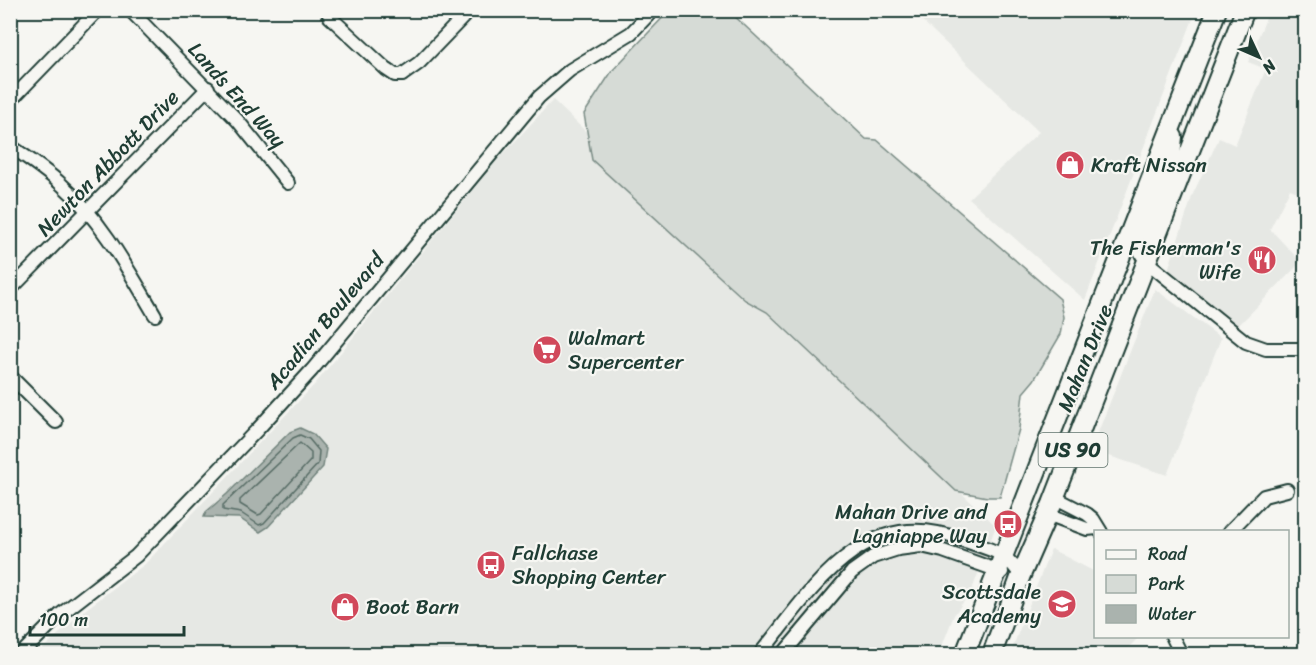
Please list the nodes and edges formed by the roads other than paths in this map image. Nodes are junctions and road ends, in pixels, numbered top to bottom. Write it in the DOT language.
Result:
graph roads {
  1 [pos="98,10"];
  2 [pos="130,10"];
  3 [pos="327,10"];
  4 [pos="470,10"];
  5 [pos="652,10"];
  6 [pos="1216,10"];
  7 [pos="1245,10"];
  8 [pos="208,88"];
  9 [pos="10,101"];
  10 [pos="1176,114"];
  11 [pos="10,146"];
  12 [pos="288,183"];
  13 [pos="87,212"];
  14 [pos="1147,262"];
  15 [pos="10,290"];
  16 [pos="155,315"];
  17 [pos="1305,349"];
  18 [pos="10,376"];
  19 [pos="56,422"];
  20 [pos="1287,490"];
  21 [pos="1050,506"];
  22 [pos="1099,530"];
  23 [pos="1230,530"];
  24 [pos="1000,564"];
  25 [pos="1021,575"];
  26 [pos="1173,638"];
  27 [pos="21,654"];
  28 [pos="760,654"];
  29 [pos="783,654"];
  30 [pos="965,654"];
  31 [pos="992,654"];
  32 [pos="1181,654"];
  1 -- 9 [label="street"];
  2 -- 8 [label="street, Lands End Way"];
  3 -- 4 [label="street"];
  5 -- 27 [label="street, Acadian Boulevard"];
  6 -- 10 [label="main road, Mahan Drive / US 90"];
  7 -- 14 [label="main road, Mahan Drive / US 90"];
  8 -- 12 [label="street, Lands End Way"];
  8 -- 13 [label="street, Newton Abbott Drive"];
  10 -- 14 [label="main road"];
  10 -- 24 [label="main road, Mahan Drive / US 90"];
  11 -- 13 [label="street"];
  13 -- 15 [label="street, Newton Abbott Drive"];
  13 -- 16 [label="street"];
  14 -- 17 [label="street"];
  14 -- 21 [label="main road, Mahan Drive / US 90"];
  18 -- 19 [label="street"];
  20 -- 23 [label="street"];
  21 -- 22 [label="street"];
  21 -- 22 [label="street"];
  21 -- 25 [label="main road, Mahan Drive / US 90"];
  24 -- 25 [label="street"];
  24 -- 28 [label="street"];
  24 -- 29 [label="street"];
  24 -- 30 [label="main road, Mahan Drive / US 90"];
  25 -- 31 [label="main road, Mahan Drive / US 90"];
  26 -- 32 [label="street"];
}
